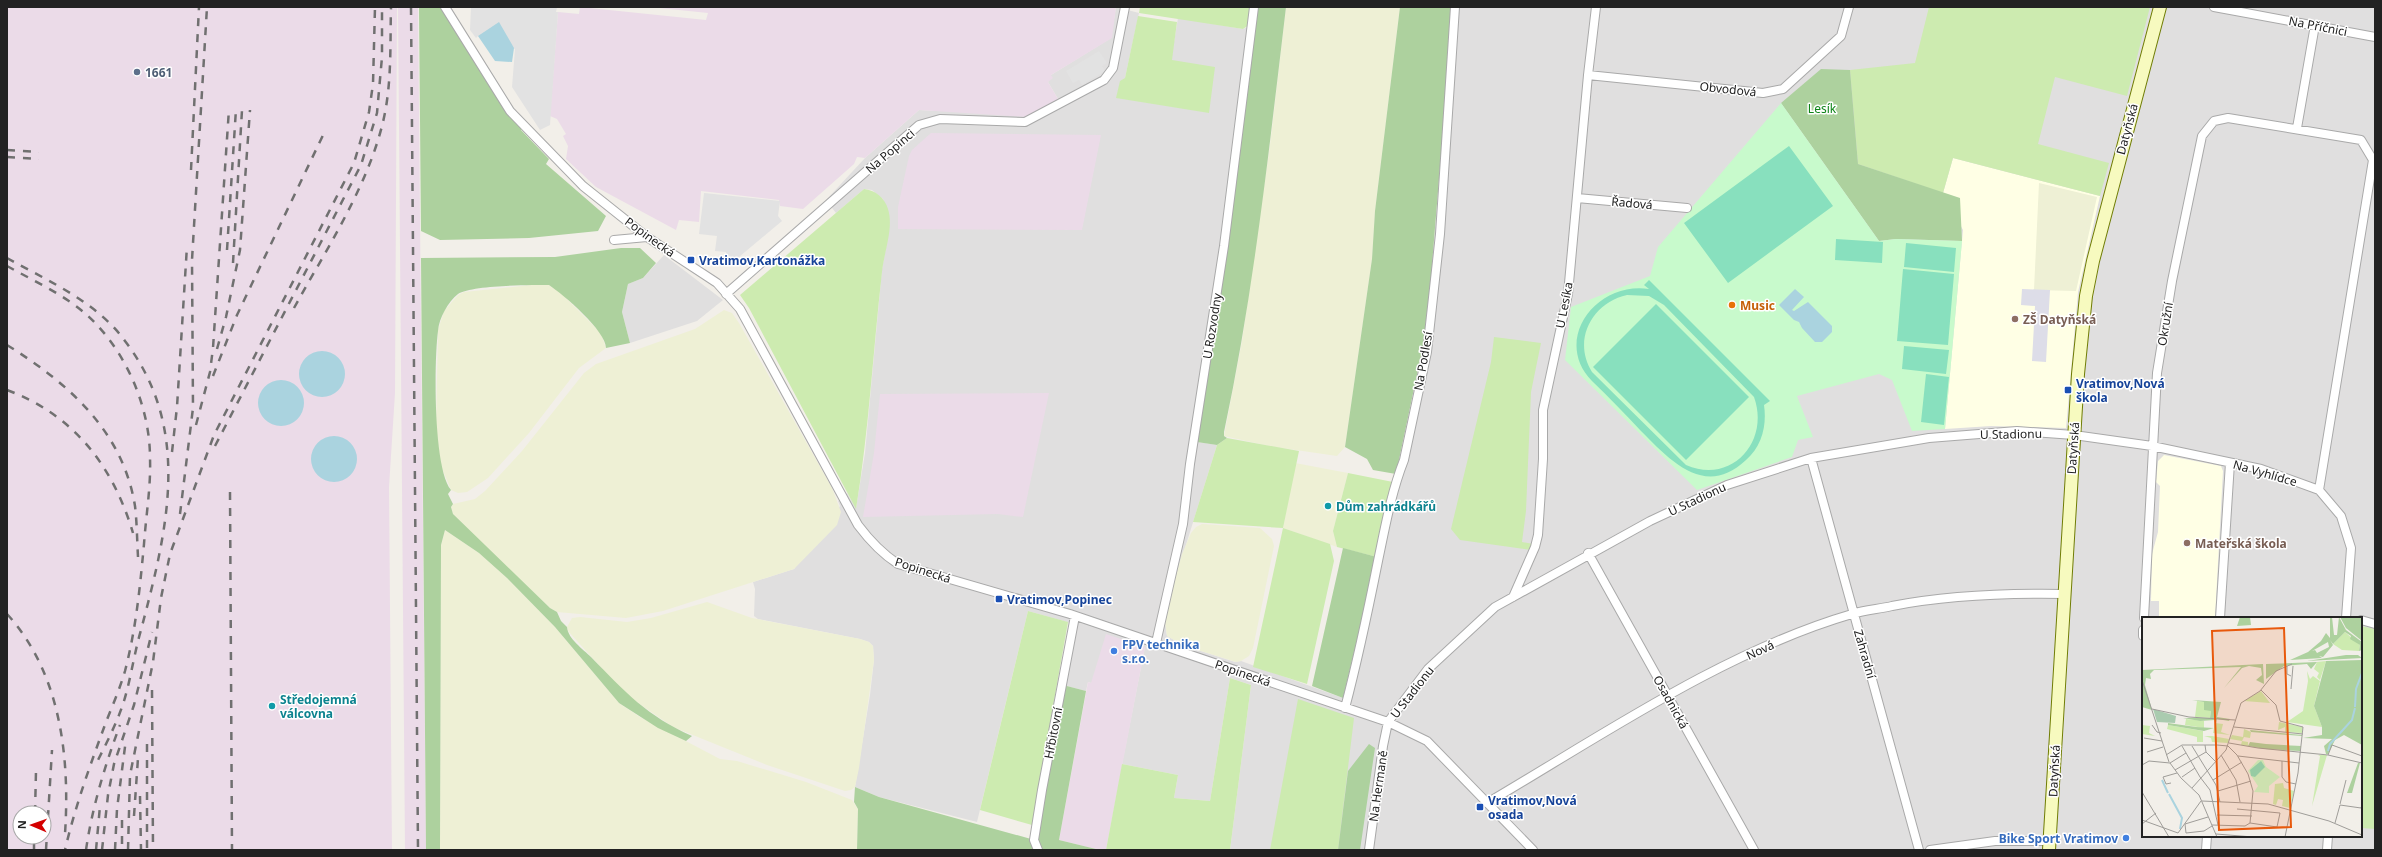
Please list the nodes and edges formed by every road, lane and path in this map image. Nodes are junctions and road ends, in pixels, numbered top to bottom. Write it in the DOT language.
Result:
graph roads {
  1 [pos="1125,7"];
  2 [pos="1254,7"];
  3 [pos="1455,7"];
  4 [pos="1596,7"];
  5 [pos="1849,7"];
  6 [pos="2160,7"];
  7 [pos="2214,7"];
  8 [pos="446,8"];
  9 [pos="2315,25"];
  10 [pos="2375,37"];
  11 [pos="1588,75"];
  12 [pos="2297,128"];
  13 [pos="1577,198"];
  14 [pos="1687,208"];
  15 [pos="647,236"];
  16 [pos="614,240"];
  17 [pos="726,294"];
  18 [pos="2074,435"];
  19 [pos="2152,446"];
  20 [pos="1811,458"];
  21 [pos="2230,463"];
  22 [pos="2319,490"];
  23 [pos="1588,554"];
  24 [pos="2064,594"];
  25 [pos="1513,597"];
  26 [pos="1853,614"];
  27 [pos="1075,616"];
  28 [pos="2144,617"];
  29 [pos="2220,617"];
  30 [pos="2347,617"];
  31 [pos="2362,620"];
  32 [pos="2375,624"];
  33 [pos="1156,643"];
  34 [pos="1668,696"];
  35 [pos="1346,708"];
  36 [pos="1388,722"];
  37 [pos="1487,803"];
  38 [pos="2207,837"];
  39 [pos="2328,837"];
  40 [pos="2049,846"];
  41 [pos="1038,850"];
  42 [pos="1369,850"];
  43 [pos="1533,850"];
  44 [pos="1754,850"];
  45 [pos="1919,850"];
  46 [pos="1930,850"];
  47 [pos="2206,850"];
  48 [pos="2327,850"];
  1 -- 17 [label="street, Na Popinci"];
  2 -- 33 [label="street, U Rozvodny"];
  3 -- 35 [label="street, Na Podlesí"];
  4 -- 11 [label="street, U Lesíka"];
  5 -- 11 [label="street, Obvodová"];
  6 -- 18 [label="main road, Datyňská"];
  7 -- 9 [label="street, Na Příčnici"];
  8 -- 15 [label="street, Popinecká"];
  9 -- 10 [label="street, Na Příčnici"];
  9 -- 12 [label="street"];
  11 -- 13 [label="street, U Lesíka"];
  12 -- 19 [label="street, Okružní"];
  12 -- 22 [label="street, Okružní"];
  13 -- 14 [label="street, Řadová"];
  13 -- 25 [label="street, U Lesíka"];
  15 -- 16 [label="street"];
  15 -- 17 [label="street, Popinecká"];
  17 -- 27 [label="street, Popinecká"];
  18 -- 19 [label="street, Na Vyhlídce"];
  18 -- 20 [label="street, U Stadionu"];
  18 -- 24 [label="main road, Datyňská"];
  19 -- 21 [label="street, Na Vyhlídce"];
  19 -- 28 [label="street, Okružní"];
  20 -- 23 [label="street, U Stadionu"];
  20 -- 26 [label="street, Zahradní"];
  21 -- 22 [label="street, Na Vyhlídce"];
  21 -- 29 [label="street"];
  22 -- 30 [label="street, Na Vyhlídce"];
  23 -- 25 [label="street, U Stadionu"];
  23 -- 34 [label="street, Osadnická"];
  24 -- 26 [label="street, Nová"];
  24 -- 40 [label="main road, Datyňská"];
  25 -- 36 [label="street, U Stadionu"];
  26 -- 34 [label="street, Nová"];
  26 -- 45 [label="street, Zahradní"];
  27 -- 33 [label="street, Popinecká"];
  27 -- 41 [label="street, Hřbitovní"];
  31 -- 32 [label="street"];
  33 -- 35 [label="street, Popinecká"];
  34 -- 37 [label="street, Nová"];
  34 -- 44 [label="street, Osadnická"];
  35 -- 36 [label="street, Popinecká"];
  36 -- 37 [label="street, Popinecká"];
  36 -- 42 [label="street, Na Hermaně"];
  37 -- 43 [label="street, Popinecká"];
  38 -- 47 [label="street"];
  39 -- 48 [label="street"];
  40 -- 46 [label="street"];
}
